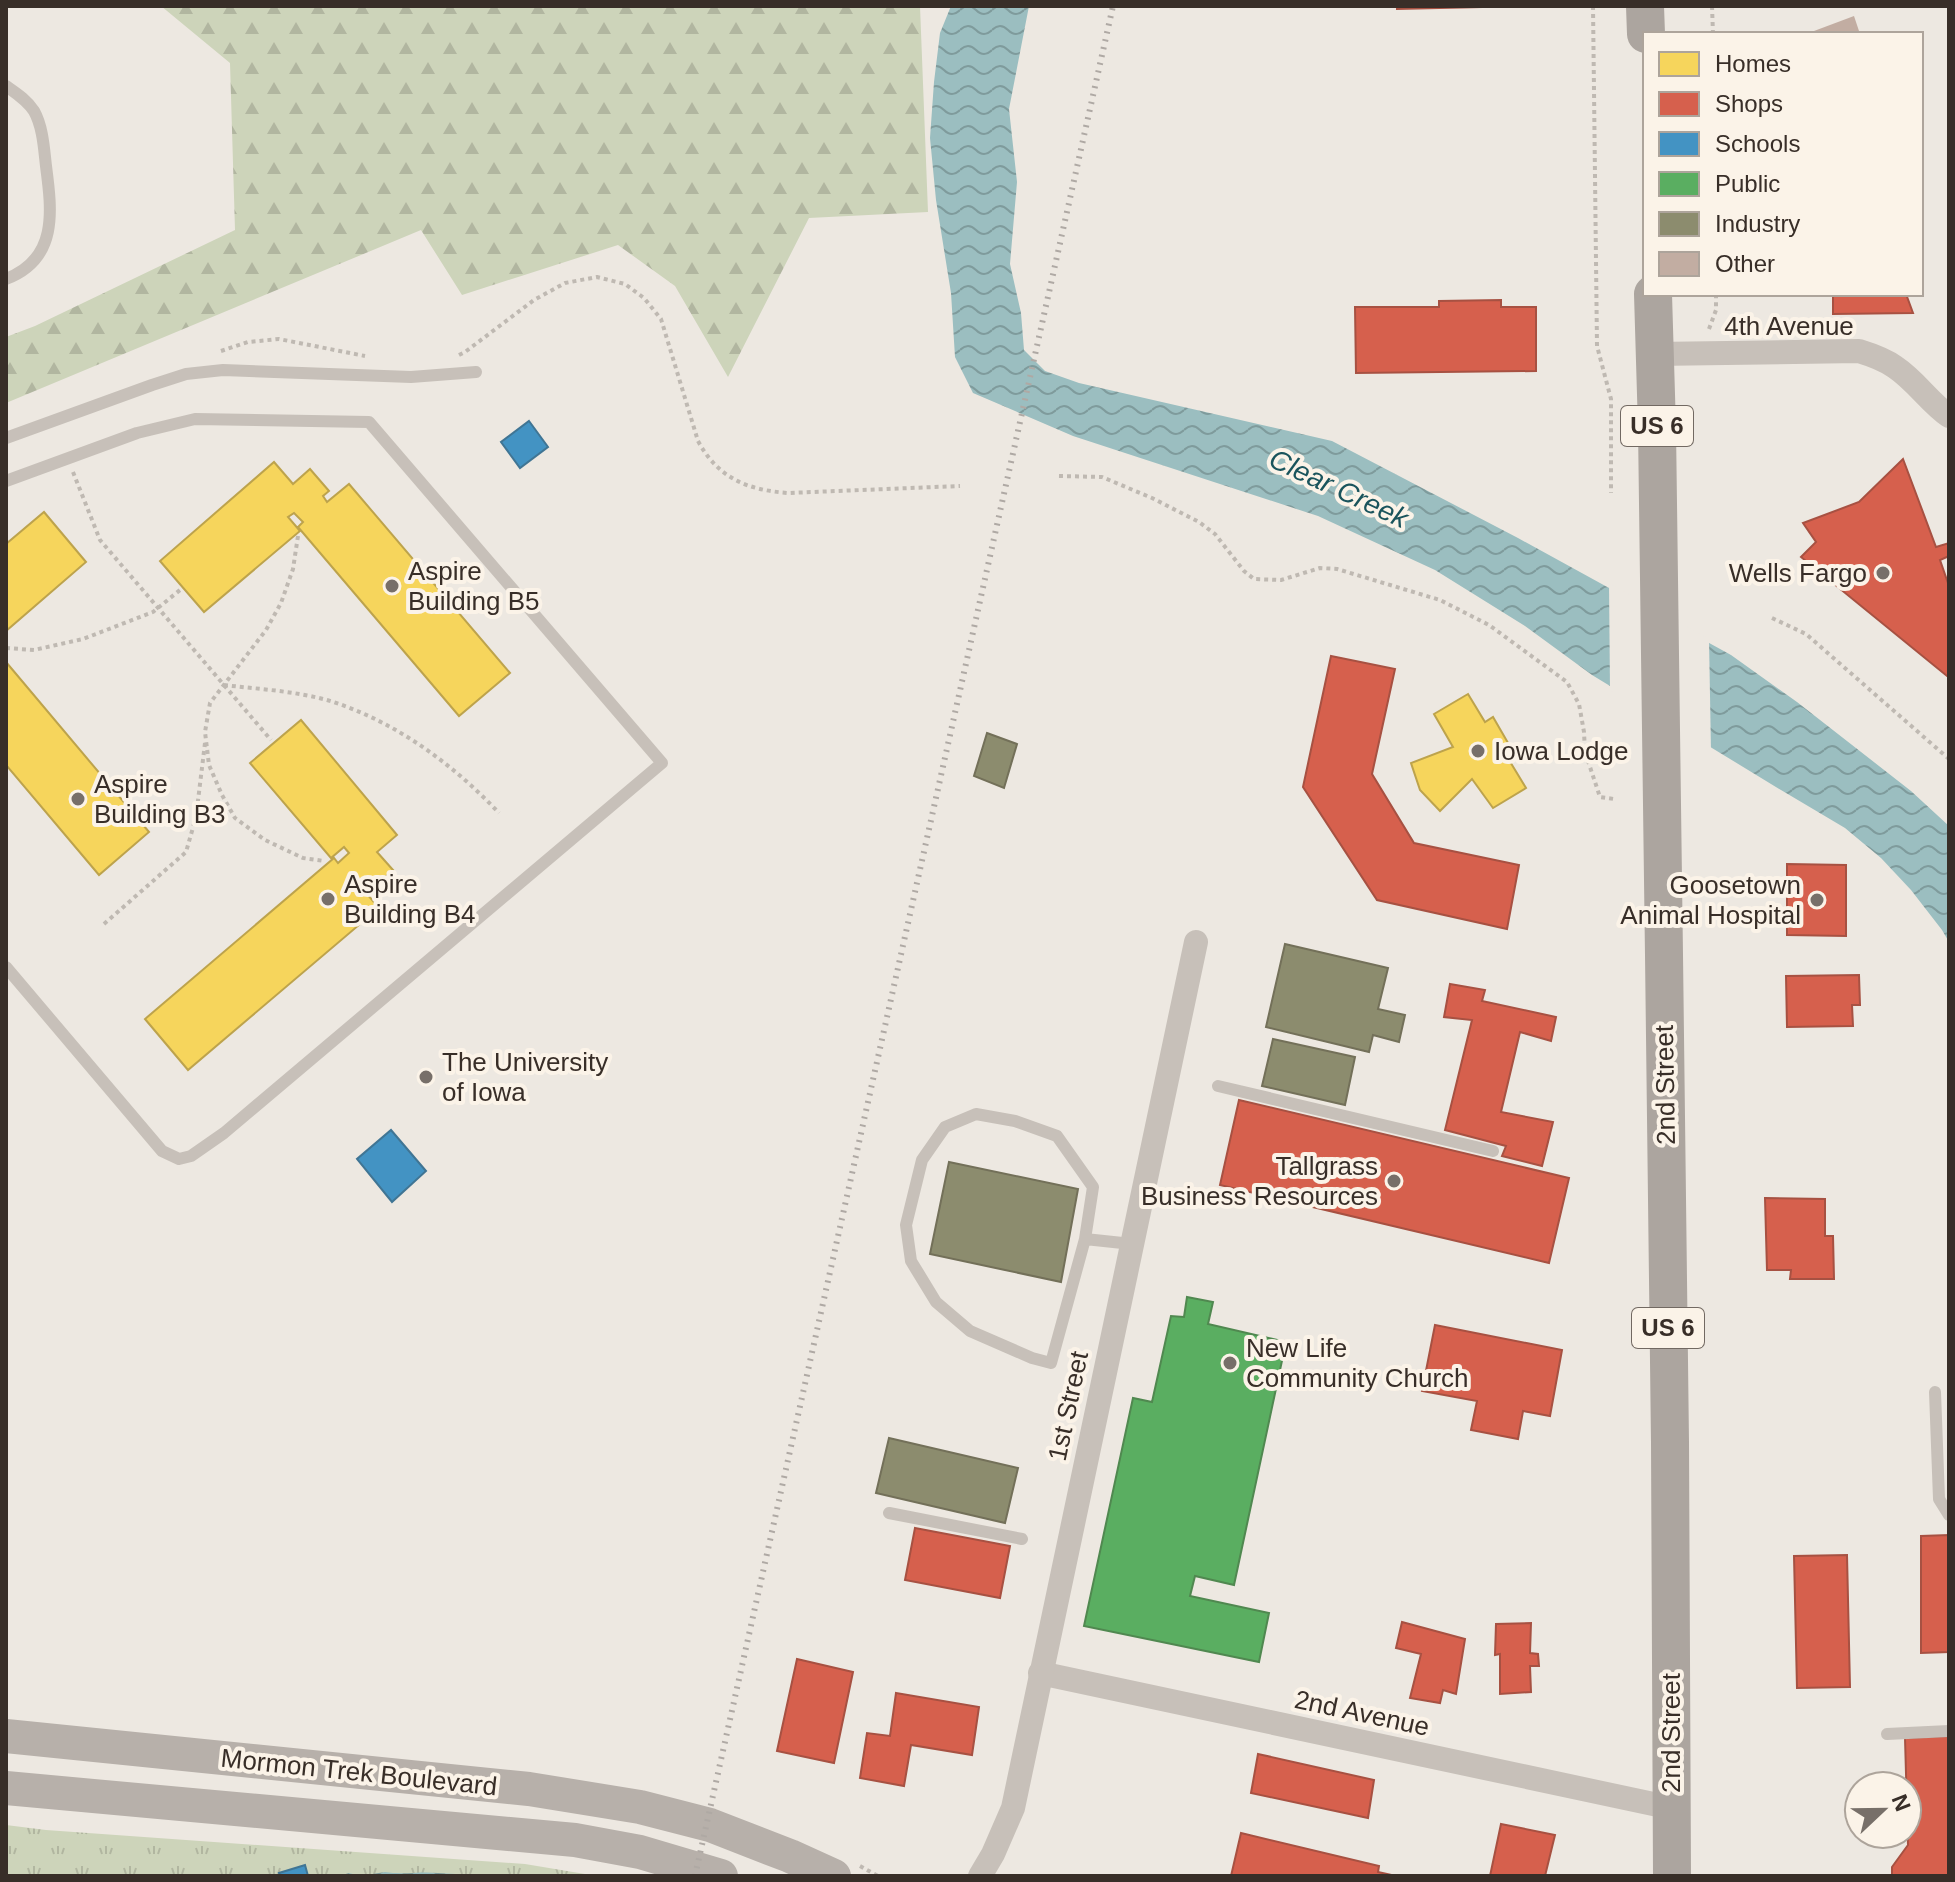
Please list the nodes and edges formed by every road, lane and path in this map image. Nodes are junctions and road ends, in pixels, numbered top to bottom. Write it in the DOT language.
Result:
graph roads {
  1 [pos="1593,6"];
  2 [pos="1645,6"];
  3 [pos="1712,6"];
  4 [pos="1646,32"];
  5 [pos="1713,32"];
  6 [pos="6,86"];
  7 [pos="6,279"];
  8 [pos="1653,296"];
  9 [pos="1716,296"];
  10 [pos="1709,329"];
  11 [pos="1654,354"];
  12 [pos="476,372"];
  13 [pos="1949,416"];
  14 [pos="6,438"];
  15 [pos="67,459"];
  16 [pos="1059,476"];
  17 [pos="730,478"];
  18 [pos="6,481"];
  19 [pos="960,486"];
  20 [pos="1611,493"];
  21 [pos="298,536"];
  22 [pos="180,590"];
  23 [pos="158,608"];
  24 [pos="1772,618"];
  25 [pos="6,648"];
  26 [pos="224,685"];
  27 [pos="206,737"];
  28 [pos="271,740"];
  29 [pos="1949,759"];
  30 [pos="1614,799"];
  31 [pos="499,813"];
  32 [pos="324,861"];
  33 [pos="104,924"];
  34 [pos="1196,942"];
  35 [pos="6,967"];
  36 [pos="1218,1086"];
  37 [pos="1493,1151"];
  38 [pos="1085,1239"];
  39 [pos="1132,1244"];
  40 [pos="1935,1392"];
  41 [pos="889,1513"];
  42 [pos="1949,1515"];
  43 [pos="1022,1539"];
  44 [pos="1040,1673"];
  45 [pos="1949,1731"];
  46 [pos="1887,1734"];
  47 [pos="6,1736"];
  48 [pos="6,1788"];
  49 [pos="1672,1808"];
  50 [pos="721,1876"];
  51 [pos="834,1876"];
  52 [pos="980,1876"];
  53 [pos="1672,1876"];
  1 -- 20 [label="path"];
  2 -- 4 [label="main road"];
  3 -- 5 [label="path"];
  6 -- 7 [label="lane"];
  8 -- 11 [label="main road, 2nd Street / US 6"];
  9 -- 10 [label="path"];
  11 -- 13 [label="street, 4th Avenue"];
  11 -- 49 [label="main road, 2nd Street / US 6"];
  12 -- 14 [label="lane"];
  15 -- 18 [label="lane"];
  15 -- 23 [label="path"];
  15 -- 35 [label="lane"];
  16 -- 30 [label="path"];
  17 -- 19 [label="path"];
  21 -- 26 [label="path"];
  22 -- 23 [label="path"];
  23 -- 25 [label="path"];
  23 -- 26 [label="path"];
  24 -- 29 [label="path"];
  26 -- 27 [label="path"];
  26 -- 28 [label="path"];
  26 -- 31 [label="path"];
  27 -- 32 [label="path"];
  27 -- 33 [label="path"];
  34 -- 39 [label="street, 1st Street"];
  36 -- 37 [label="lane"];
  38 -- 38 [label="lane"];
  38 -- 39 [label="lane"];
  39 -- 44 [label="street, 1st Street"];
  40 -- 42 [label="lane"];
  41 -- 43 [label="lane"];
  44 -- 49 [label="street, 2nd Avenue"];
  44 -- 52 [label="street, 1st Street"];
  45 -- 46 [label="lane"];
  47 -- 51 [label="main road, Mormon Trek Boulevard"];
  48 -- 50 [label="main road, Mormon Trek Boulevard"];
  49 -- 53 [label="main road, 2nd Street / US 6"];
}
